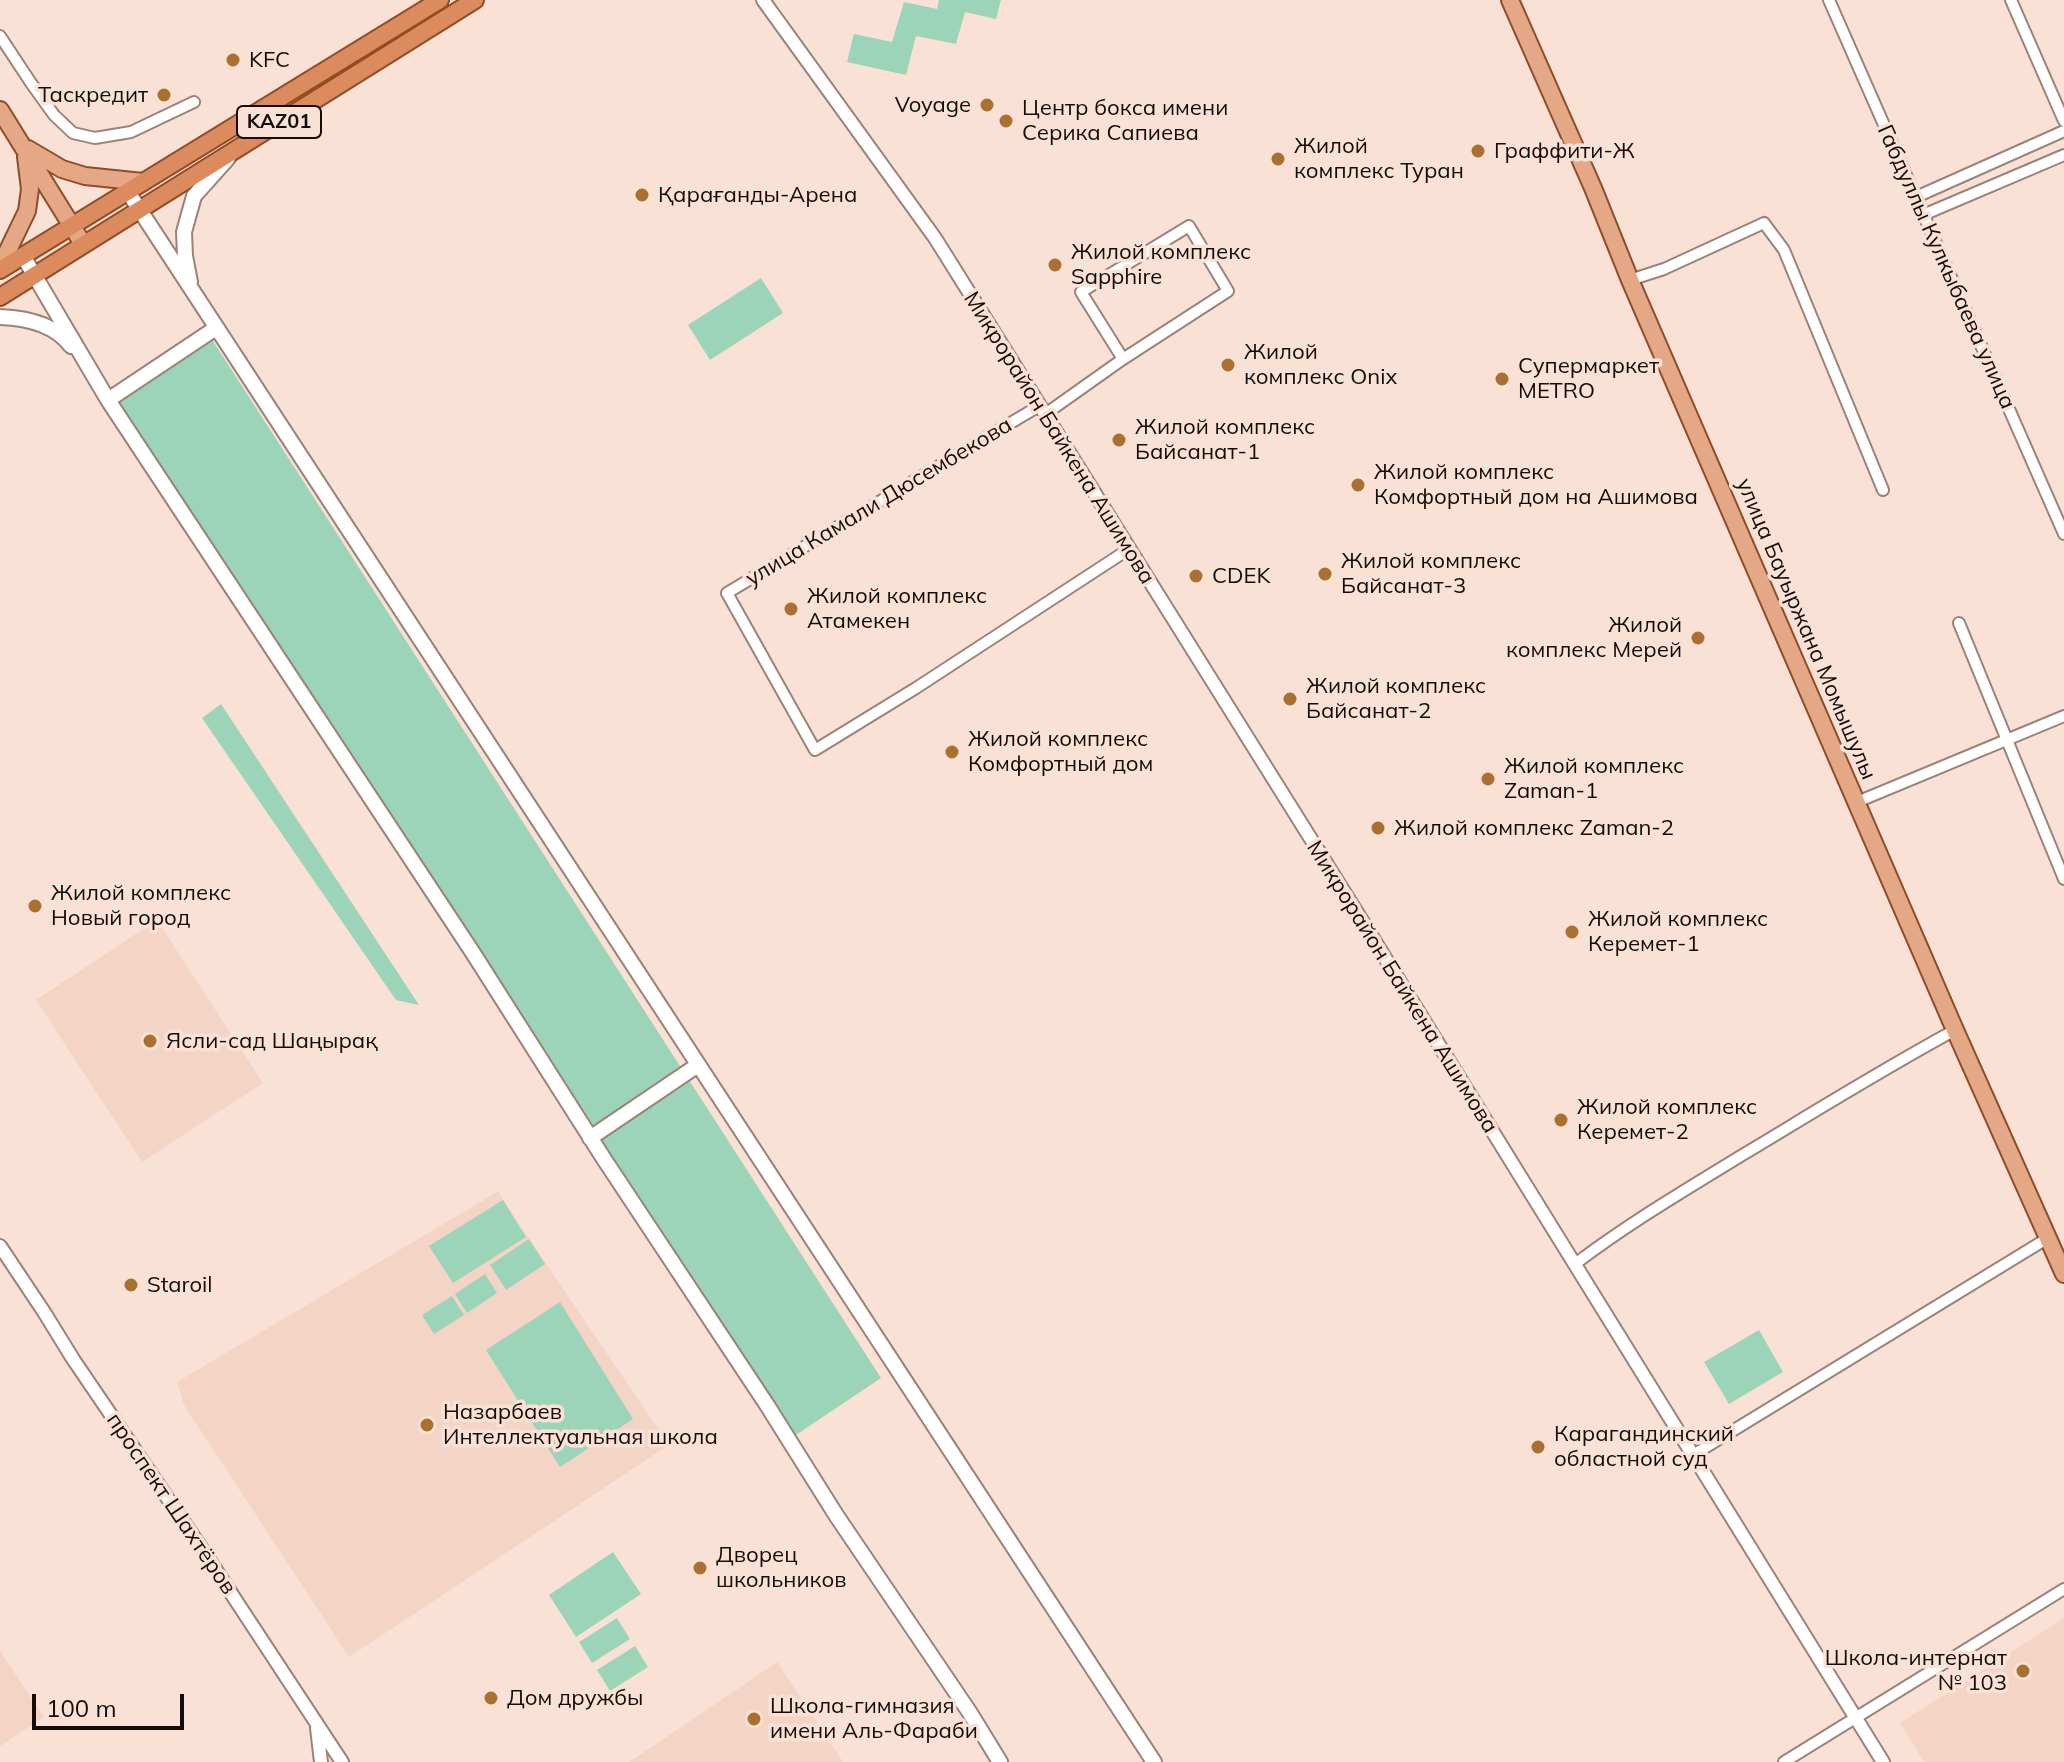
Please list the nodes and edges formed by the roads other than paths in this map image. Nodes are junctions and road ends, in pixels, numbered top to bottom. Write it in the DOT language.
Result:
graph roads {
  1 [pos="440,0"];
  2 [pos="475,0"];
  3 [pos="763,0"];
  4 [pos="1510,0"];
  5 [pos="1829,0"];
  6 [pos="2011,0"];
  7 [pos="0,36"];
  8 [pos="194,102"];
  9 [pos="0,110"];
  10 [pos="2064,121"];
  11 [pos="2064,131"];
  12 [pos="25,147"];
  13 [pos="237,149"];
  14 [pos="2064,155"];
  15 [pos="143,182"];
  16 [pos="128,192"];
  17 [pos="1916,197"];
  18 [pos="139,209"];
  19 [pos="1923,215"];
  20 [pos="73,225"];
  21 [pos="83,244"];
  22 [pos="23,256"];
  23 [pos="0,268"];
  24 [pos="35,275"];
  25 [pos="1630,280"];
  26 [pos="191,290"];
  27 [pos="0,297"];
  28 [pos="0,317"];
  29 [pos="216,328"];
  30 [pos="1123,359"];
  31 [pos="100,386"];
  32 [pos="108,400"];
  33 [pos="1042,410"];
  34 [pos="1883,490"];
  35 [pos="2064,534"];
  36 [pos="1129,549"];
  37 [pos="1959,623"];
  38 [pos="2064,716"];
  39 [pos="2006,740"];
  40 [pos="1857,802"];
  41 [pos="2064,879"];
  42 [pos="1955,1030"];
  43 [pos="698,1065"];
  44 [pos="590,1138"];
  45 [pos="2048,1238"];
  46 [pos="0,1246"];
  47 [pos="1575,1264"];
  48 [pos="2064,1274"];
  49 [pos="1693,1455"];
  50 [pos="2064,1589"];
  51 [pos="1855,1718"];
  52 [pos="317,1725"];
  53 [pos="321,1762"];
  54 [pos="342,1762"];
  55 [pos="1000,1762"];
  56 [pos="1154,1762"];
  57 [pos="1784,1762"];
  58 [pos="1883,1762"];
  1 -- 15 [label="highway, KАZ01"];
  2 -- 13 [label="highway, KАZ01"];
  3 -- 33 [label="street, Микрорайон Байкена Ашимова"];
  4 -- 25 [label="main road, улица Бауыржана Момышулы"];
  5 -- 17 [label="street, Габдуллы Кулкыбаева улица"];
  6 -- 10 [label="street"];
  7 -- 8 [label="street"];
  9 -- 12 [label="main road"];
  11 -- 17 [label="street"];
  12 -- 15 [label="main road"];
  12 -- 20 [label="main road"];
  12 -- 23 [label="main road"];
  13 -- 18 [label="highway, KАZ01"];
  13 -- 26 [label="main road"];
  14 -- 19 [label="street"];
  15 -- 16 [label="highway, KАZ01"];
  16 -- 18 [label="main road"];
  16 -- 20 [label="highway, KАZ01"];
  17 -- 19 [label="street, Габдуллы Кулкыбаева улица"];
  18 -- 21 [label="highway, KАZ01"];
  18 -- 26 [label="main road"];
  19 -- 35 [label="street, Габдуллы Кулкыбаева улица"];
  20 -- 21 [label="main road"];
  20 -- 22 [label="highway, KАZ01"];
  21 -- 24 [label="highway, KАZ01"];
  22 -- 23 [label="highway, KАZ01"];
  22 -- 24 [label="main road"];
  24 -- 27 [label="highway, KАZ01"];
  24 -- 31 [label="main road"];
  25 -- 34 [label="street"];
  25 -- 40 [label="main road, улица Бауыржана Момышулы"];
  26 -- 29 [label="main road"];
  28 -- 31 [label="main road"];
  29 -- 32 [label="main road"];
  29 -- 43 [label="main road"];
  30 -- 30 [label="street"];
  30 -- 33 [label="street"];
  31 -- 32 [label="main road"];
  32 -- 44 [label="main road"];
  33 -- 36 [label="street, Микрорайон Байкена Ашимова"];
  33 -- 36 [label="street, улица Камали Дюсембекова"];
  36 -- 47 [label="street, Микрорайон Байкена Ашимова"];
  37 -- 39 [label="street"];
  38 -- 39 [label="street"];
  39 -- 40 [label="street"];
  39 -- 41 [label="street"];
  40 -- 42 [label="main road, улица Бауыржана Момышулы"];
  42 -- 45 [label="main road, улица Бауыржана Момышулы"];
  42 -- 47 [label="street"];
  43 -- 44 [label="main road"];
  43 -- 56 [label="main road"];
  44 -- 55 [label="main road"];
  45 -- 48 [label="main road, улица Бауыржана Момышулы"];
  45 -- 49 [label="street"];
  46 -- 52 [label="street, проспект Шахтёров"];
  47 -- 49 [label="street, Микрорайон Байкена Ашимова"];
  49 -- 51 [label="street, Микрорайон Байкена Ашимова"];
  50 -- 51 [label="street"];
  51 -- 57 [label="street"];
  51 -- 58 [label="street, Микрорайон Байкена Ашимова"];
  52 -- 53 [label="street"];
  52 -- 54 [label="street, проспект Шахтёров"];
}
